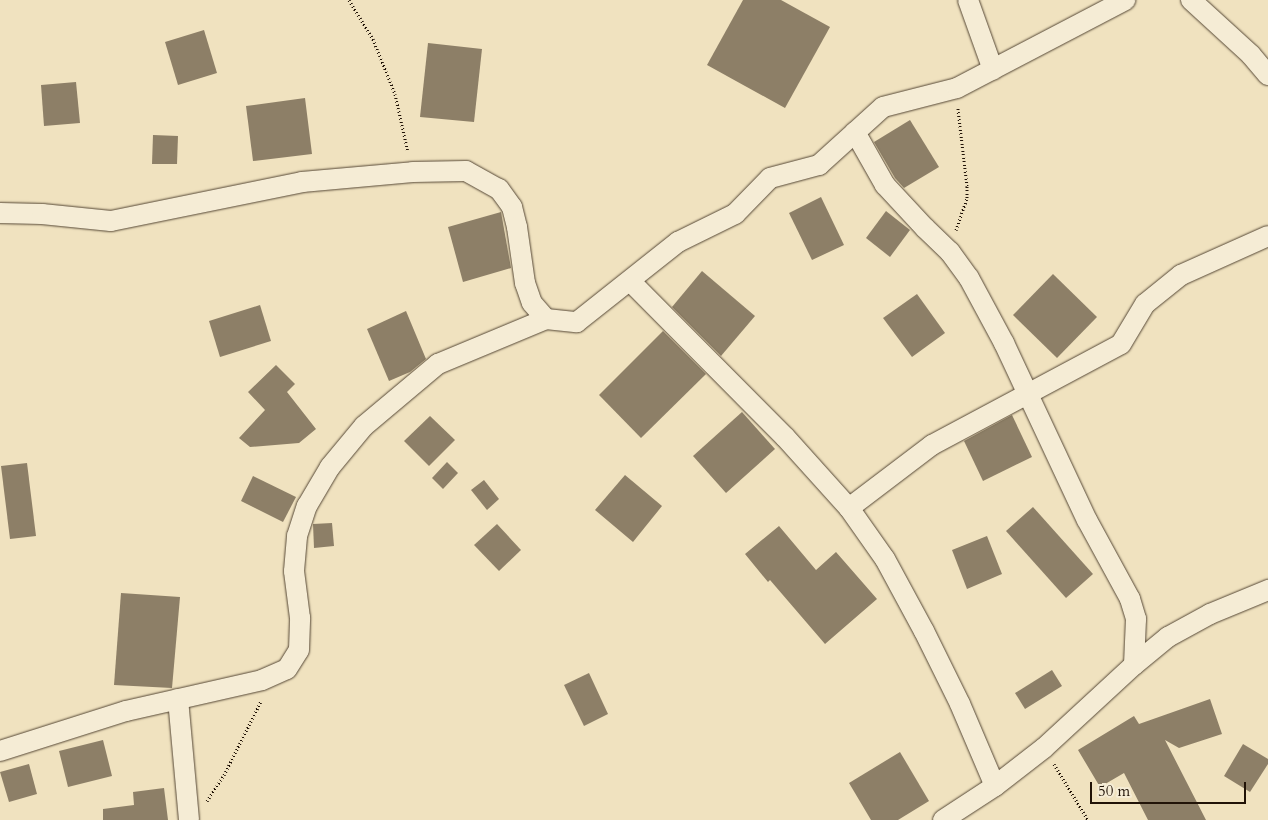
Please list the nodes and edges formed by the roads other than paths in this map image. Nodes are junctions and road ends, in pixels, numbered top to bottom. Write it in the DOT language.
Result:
graph roads {
  1 [pos="968,0"];
  2 [pos="1125,0"];
  3 [pos="1191,0"];
  4 [pos="993,70"];
  5 [pos="1268,75"];
  6 [pos="856,132"];
  7 [pos="0,213"];
  8 [pos="1268,236"];
  9 [pos="630,281"];
  10 [pos="546,319"];
  11 [pos="1026,393"];
  12 [pos="849,508"];
  13 [pos="1268,590"];
  14 [pos="1134,665"];
  15 [pos="178,699"];
  16 [pos="0,751"];
  17 [pos="995,786"];
  18 [pos="954,817"];
  19 [pos="189,820"];
  1 -- 4 [label="street"];
  2 -- 4 [label="street"];
  3 -- 5 [label="street"];
  4 -- 6 [label="street"];
  6 -- 9 [label="street"];
  6 -- 11 [label="street"];
  7 -- 10 [label="street"];
  8 -- 11 [label="street"];
  9 -- 10 [label="street"];
  9 -- 12 [label="street"];
  10 -- 15 [label="street"];
  11 -- 12 [label="street"];
  11 -- 14 [label="street"];
  12 -- 17 [label="street"];
  13 -- 14 [label="street"];
  14 -- 17 [label="street"];
  15 -- 16 [label="street"];
  15 -- 19 [label="street"];
  17 -- 18 [label="street"];
}
